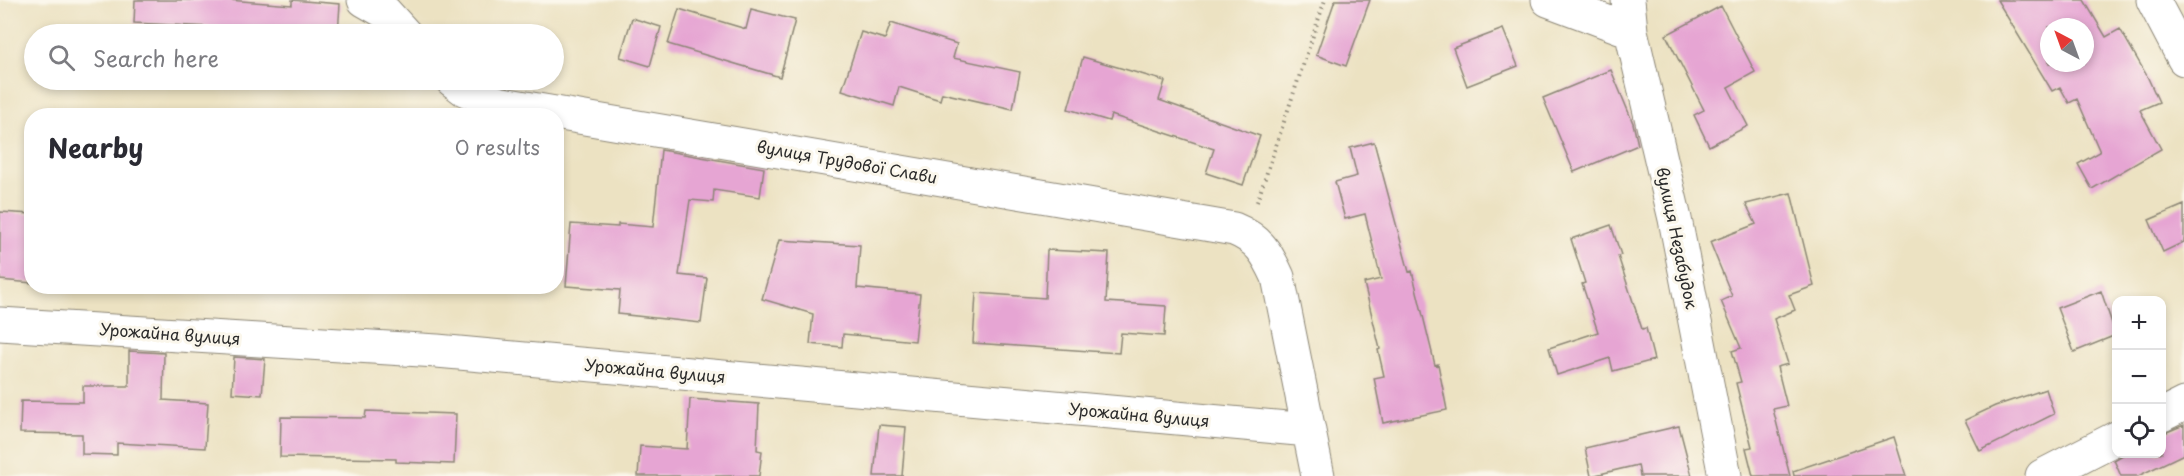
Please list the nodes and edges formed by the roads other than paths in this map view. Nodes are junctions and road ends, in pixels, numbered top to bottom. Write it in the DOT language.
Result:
graph roads {
  1 [pos="364,0"];
  2 [pos="1548,0"];
  3 [pos="2153,0"];
  4 [pos="1629,16"];
  5 [pos="396,24"];
  6 [pos="2184,59"];
  7 [pos="466,90"];
  8 [pos="526,108"];
  9 [pos="564,114"];
  10 [pos="0,324"];
  11 [pos="2184,404"];
  12 [pos="2166,414"];
  13 [pos="1309,430"];
  14 [pos="2112,440"];
  15 [pos="1318,476"];
  16 [pos="1725,476"];
  17 [pos="2042,476"];
  1 -- 5 [label="street"];
  2 -- 4 [label="street"];
  3 -- 6 [label="street"];
  4 -- 16 [label="street, вулиця Незабудок"];
  7 -- 8 [label="street, вулиця Трудової Слави"];
  9 -- 13 [label="street, вулиця Трудової Слави"];
  10 -- 13 [label="street, Урожайна вулиця"];
  11 -- 12 [label="street"];
  13 -- 15 [label="street"];
  14 -- 17 [label="street"];
}
